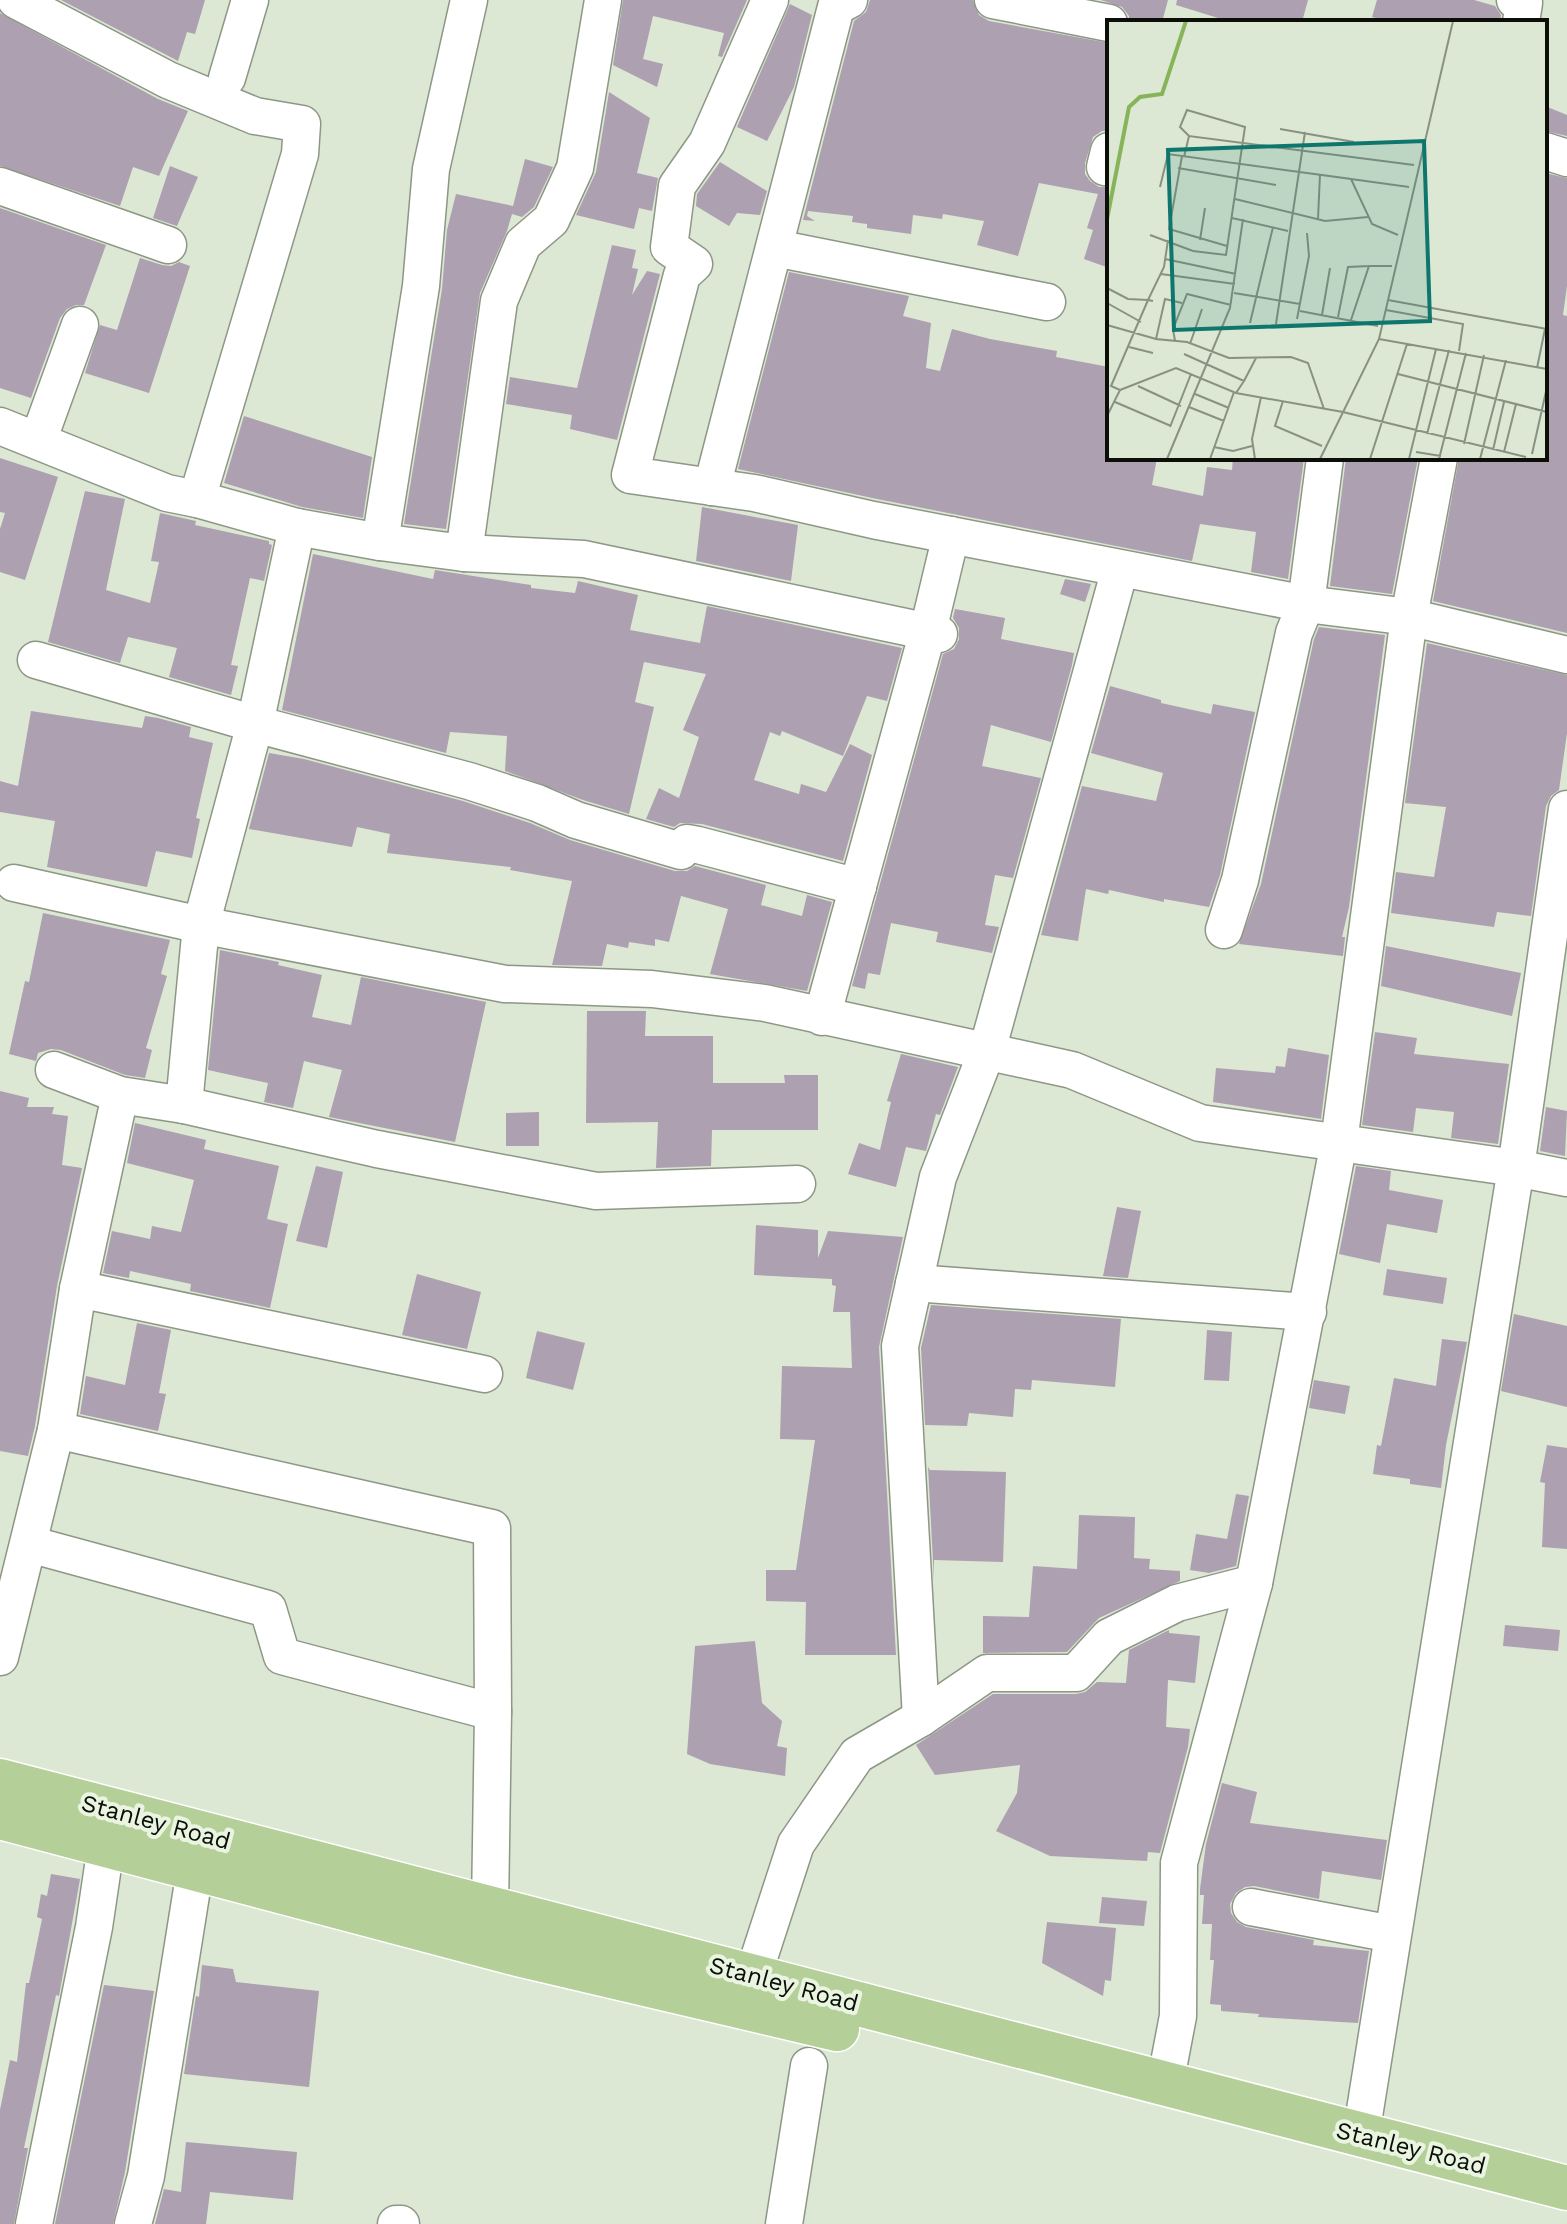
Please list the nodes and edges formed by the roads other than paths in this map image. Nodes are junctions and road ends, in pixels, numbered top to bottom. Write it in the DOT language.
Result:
graph roads {
  1 [pos="16,0"];
  2 [pos="250,0"];
  3 [pos="469,0"];
  4 [pos="603,0"];
  5 [pos="770,0"];
  6 [pos="849,0"];
  7 [pos="993,0"];
  8 [pos="1515,0"];
  9 [pos="1521,20"];
  10 [pos="1107,23"];
  11 [pos="227,78"];
  12 [pos="1547,152"];
  13 [pos="1567,158"];
  14 [pos="0,186"];
  15 [pos="168,245"];
  16 [pos="775,248"];
  17 [pos="1047,302"];
  18 [pos="80,325"];
  19 [pos="0,426"];
  20 [pos="38,441"];
  21 [pos="1325,460"];
  22 [pos="1439,460"];
  23 [pos="712,487"];
  24 [pos="197,499"];
  25 [pos="297,527"];
  26 [pos="951,535"];
  27 [pos="380,542"];
  28 [pos="464,553"];
  29 [pos="1120,569"];
  30 [pos="1306,604"];
  31 [pos="1409,617"];
  32 [pos="933,632"];
  33 [pos="1567,655"];
  34 [pos="36,660"];
  35 [pos="255,724"];
  36 [pos="1567,809"];
  37 [pos="14,883"];
  38 [pos="858,887"];
  39 [pos="201,925"];
  40 [pos="1224,930"];
  41 [pos="822,1017"];
  42 [pos="987,1051"];
  43 [pos="54,1070"];
  44 [pos="120,1095"];
  45 [pos="184,1105"];
  46 [pos="1339,1142"];
  47 [pos="1516,1168"];
  48 [pos="1567,1178"];
  49 [pos="797,1184"];
  50 [pos="914,1283"];
  51 [pos="78,1289"];
  52 [pos="1308,1312"];
  53 [pos="484,1374"];
  54 [pos="56,1430"];
  55 [pos="29,1544"];
  56 [pos="1254,1583"];
  57 [pos="0,1657"];
  58 [pos="493,1712"];
  59 [pos="921,1718"];
  60 [pos="0,1781"];
  61 [pos="0,1817"];
  62 [pos="106,1846"];
  63 [pos="195,1870"];
  64 [pos="1251,1907"];
  65 [pos="490,1909"];
  66 [pos="1392,1934"];
  67 [pos="753,1976"];
  68 [pos="809,2066"];
  69 [pos="1165,2084"];
  70 [pos="1361,2135"];
  71 [pos="1567,2188"];
  72 [pos="1567,2218"];
  73 [pos="34,2224"];
  74 [pos="133,2224"];
  75 [pos="784,2224"];
  1 -- 24 [label="street"];
  2 -- 11 [label="street"];
  3 -- 27 [label="street"];
  4 -- 28 [label="street"];
  5 -- 23 [label="street"];
  6 -- 16 [label="street"];
  7 -- 10 [label="street"];
  8 -- 9 [label="street"];
  12 -- 13 [label="street"];
  14 -- 15 [label="street"];
  16 -- 17 [label="street"];
  16 -- 23 [label="street"];
  18 -- 20 [label="street"];
  19 -- 20 [label="street"];
  20 -- 24 [label="street"];
  21 -- 30 [label="street"];
  22 -- 31 [label="street"];
  23 -- 26 [label="street"];
  24 -- 25 [label="street"];
  25 -- 27 [label="street"];
  25 -- 35 [label="street"];
  26 -- 29 [label="street"];
  26 -- 32 [label="street"];
  27 -- 28 [label="street"];
  28 -- 32 [label="street"];
  29 -- 30 [label="street"];
  29 -- 42 [label="street"];
  30 -- 31 [label="street"];
  30 -- 40 [label="street"];
  31 -- 33 [label="street"];
  31 -- 46 [label="street"];
  32 -- 38 [label="street"];
  34 -- 35 [label="street"];
  35 -- 38 [label="street"];
  35 -- 39 [label="street"];
  36 -- 47 [label="street"];
  37 -- 39 [label="street"];
  38 -- 41 [label="street"];
  39 -- 41 [label="street"];
  39 -- 45 [label="street"];
  41 -- 42 [label="street"];
  42 -- 46 [label="street"];
  42 -- 50 [label="street"];
  43 -- 44 [label="street"];
  44 -- 45 [label="street"];
  44 -- 51 [label="street"];
  45 -- 49 [label="street"];
  46 -- 47 [label="street"];
  46 -- 52 [label="street"];
  47 -- 48 [label="street"];
  47 -- 66 [label="street"];
  50 -- 52 [label="street"];
  50 -- 59 [label="street"];
  51 -- 53 [label="street"];
  51 -- 54 [label="street"];
  52 -- 56 [label="street"];
  54 -- 55 [label="street"];
  54 -- 58 [label="street"];
  55 -- 57 [label="street"];
  55 -- 58 [label="street"];
  56 -- 59 [label="street"];
  56 -- 69 [label="street"];
  58 -- 65 [label="street"];
  59 -- 67 [label="street"];
  60 -- 65 [label="main road, Stanley Road"];
  61 -- 62 [label="main road, Stanley Road"];
  62 -- 63 [label="main road, Stanley Road"];
  62 -- 73 [label="street"];
  63 -- 72 [label="main road, Stanley Road"];
  63 -- 74 [label="street"];
  64 -- 66 [label="street"];
  65 -- 67 [label="main road, Stanley Road"];
  66 -- 70 [label="street"];
  67 -- 69 [label="main road, Stanley Road"];
  68 -- 75 [label="street"];
  69 -- 70 [label="main road, Stanley Road"];
  70 -- 71 [label="main road, Stanley Road"];
}
